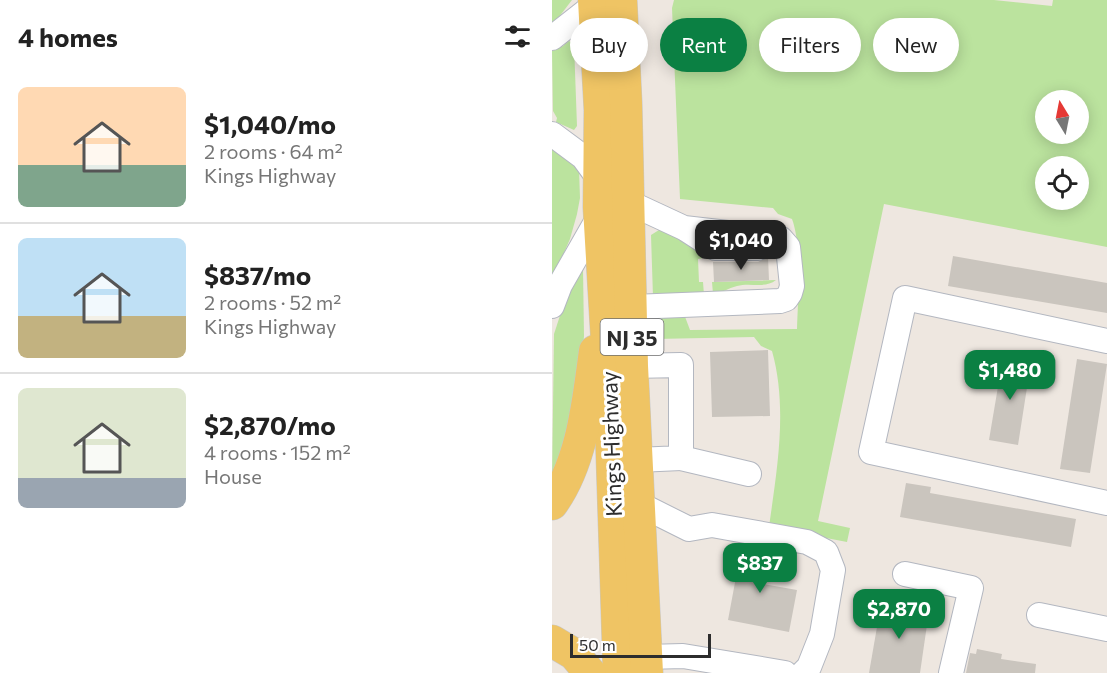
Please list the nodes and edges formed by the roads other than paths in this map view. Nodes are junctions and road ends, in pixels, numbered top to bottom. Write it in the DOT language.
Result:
graph roads {
  1 [pos="603,2"];
  2 [pos="552,38"];
  3 [pos="554,135"];
  4 [pos="599,179"];
  5 [pos="628,202"];
  6 [pos="600,215"];
  7 [pos="603,293"];
  8 [pos="552,306"];
  9 [pos="632,307"];
  10 [pos="1107,341"];
  11 [pos="632,366"];
  12 [pos="681,458"];
  13 [pos="637,460"];
  14 [pos="749,474"];
  15 [pos="1107,503"];
  16 [pos="552,504"];
  17 [pos="639,504"];
  18 [pos="905,574"];
  19 [pos="1039,615"];
  20 [pos="1107,629"];
  21 [pos="552,641"];
  22 [pos="646,665"];
  23 [pos="590,673"];
  24 [pos="619,673"];
  25 [pos="785,673"];
  26 [pos="803,673"];
  27 [pos="951,673"];
  1 -- 2 [label="lane"];
  1 -- 4 [label="main road, Kings Highway / NJ 35"];
  1 -- 5 [label="main road, Kings Highway / NJ 35"];
  3 -- 4 [label="lane"];
  4 -- 6 [label="main road, Kings Highway / NJ 35"];
  5 -- 9 [label="main road, Kings Highway / NJ 35"];
  5 -- 9 [label="lane"];
  6 -- 7 [label="main road, Kings Highway / NJ 35"];
  6 -- 8 [label="lane"];
  7 -- 16 [label="main road"];
  7 -- 24 [label="main road, Kings Highway / NJ 35"];
  9 -- 11 [label="main road, Kings Highway / NJ 35"];
  10 -- 15 [label="lane"];
  11 -- 12 [label="lane"];
  11 -- 13 [label="main road, Kings Highway / NJ 35"];
  12 -- 13 [label="lane"];
  12 -- 14 [label="lane"];
  13 -- 17 [label="main road, Kings Highway / NJ 35"];
  17 -- 22 [label="main road, Kings Highway / NJ 35"];
  17 -- 26 [label="lane"];
  18 -- 27 [label="lane"];
  19 -- 20 [label="lane"];
  21 -- 23 [label="main road"];
  22 -- 25 [label="lane"];
}
